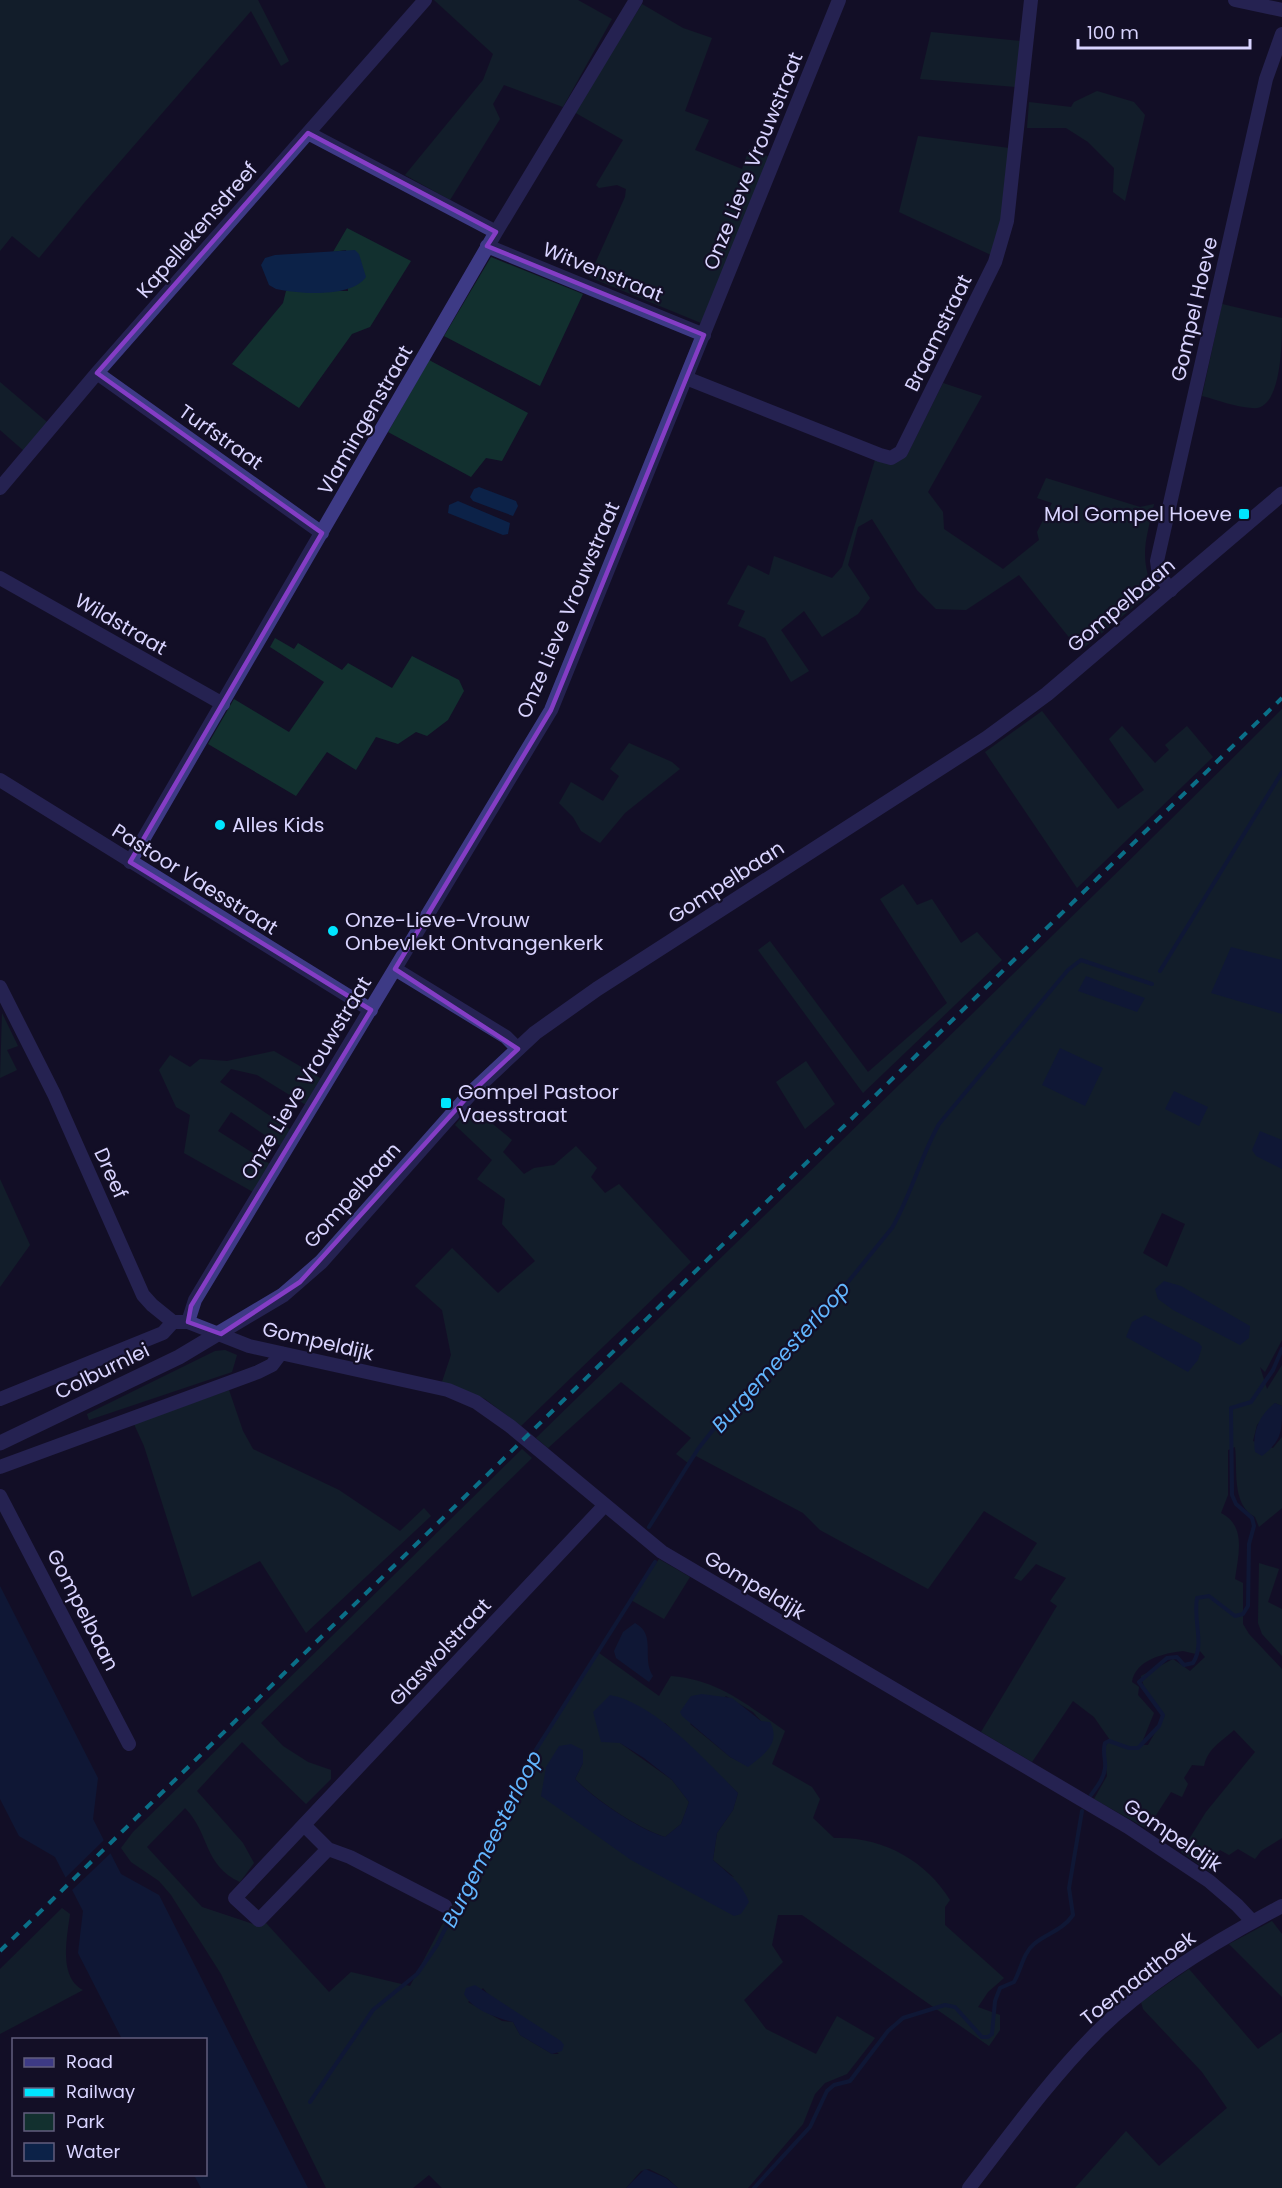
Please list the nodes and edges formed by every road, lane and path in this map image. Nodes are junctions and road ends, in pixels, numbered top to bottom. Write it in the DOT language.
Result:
graph roads {
  1 [pos="426,0"];
  2 [pos="636,0"];
  3 [pos="839,0"];
  4 [pos="1031,0"];
  5 [pos="1235,0"];
  6 [pos="1282,10"];
  7 [pos="1282,34"];
  8 [pos="308,133"];
  9 [pos="496,232"];
  10 [pos="488,246"];
  11 [pos="704,335"];
  12 [pos="97,373"];
  13 [pos="686,378"];
  14 [pos="0,488"];
  15 [pos="1282,494"];
  16 [pos="322,533"];
  17 [pos="0,578"];
  18 [pos="1171,590"];
  19 [pos="223,704"];
  20 [pos="0,780"];
  21 [pos="130,862"];
  22 [pos="395,969"];
  23 [pos="0,987"];
  24 [pos="371,1010"];
  25 [pos="518,1049"];
  26 [pos="173,1322"];
  27 [pos="188,1322"];
  28 [pos="221,1334"];
  29 [pos="281,1353"];
  30 [pos="0,1400"];
  31 [pos="0,1443"];
  32 [pos="0,1467"];
  33 [pos="0,1497"];
  34 [pos="604,1506"];
  35 [pos="129,1744"];
  36 [pos="304,1825"];
  37 [pos="328,1849"];
  38 [pos="445,1906"];
  39 [pos="1282,1906"];
  40 [pos="1252,1922"];
  41 [pos="969,2188"];
  1 -- 8 [label="street, Kapellekensdreef"];
  2 -- 9 [label="street, Vlamingenstraat"];
  3 -- 11 [label="street, Onze Lieve Vrouwstraat"];
  4 -- 13 [label="street, Braamstraat"];
  5 -- 6 [label="street"];
  7 -- 18 [label="street, Gompel Hoeve"];
  8 -- 9 [label="street"];
  8 -- 12 [label="street, Kapellekensdreef"];
  9 -- 10 [label="street, Vlamingenstraat"];
  10 -- 11 [label="street, Witvenstraat"];
  10 -- 16 [label="street, Vlamingenstraat"];
  11 -- 13 [label="street, Onze Lieve Vrouwstraat"];
  12 -- 14 [label="street, Kapellekensdreef"];
  12 -- 16 [label="street, Turfstraat"];
  13 -- 22 [label="street, Onze Lieve Vrouwstraat"];
  15 -- 18 [label="street, Gompelbaan"];
  16 -- 19 [label="street, Vlamingenstraat"];
  17 -- 19 [label="street, Wildstraat"];
  18 -- 25 [label="street, Gompelbaan"];
  19 -- 21 [label="street, Vlamingenstraat"];
  20 -- 21 [label="street, Pastoor Vaesstraat"];
  21 -- 24 [label="street, Pastoor Vaesstraat"];
  22 -- 24 [label="street, Onze Lieve Vrouwstraat"];
  22 -- 25 [label="street"];
  23 -- 26 [label="street, Dreef"];
  24 -- 27 [label="street, Onze Lieve Vrouwstraat"];
  25 -- 28 [label="street, Gompelbaan"];
  26 -- 27 [label="street"];
  26 -- 30 [label="street"];
  27 -- 28 [label="street"];
  28 -- 29 [label="street, Gompeldijk"];
  28 -- 31 [label="street, Colburnlei"];
  29 -- 32 [label="street"];
  29 -- 34 [label="street, Gompeldijk"];
  33 -- 35 [label="street, Gompelbaan"];
  34 -- 36 [label="street, Glaswolstraat"];
  34 -- 40 [label="street, Gompeldijk"];
  36 -- 37 [label="street"];
  36 -- 37 [label="street, Glaswolstraat"];
  37 -- 38 [label="street"];
  39 -- 40 [label="street, Toemaathoek"];
  40 -- 41 [label="street, Toemaathoek"];
}
